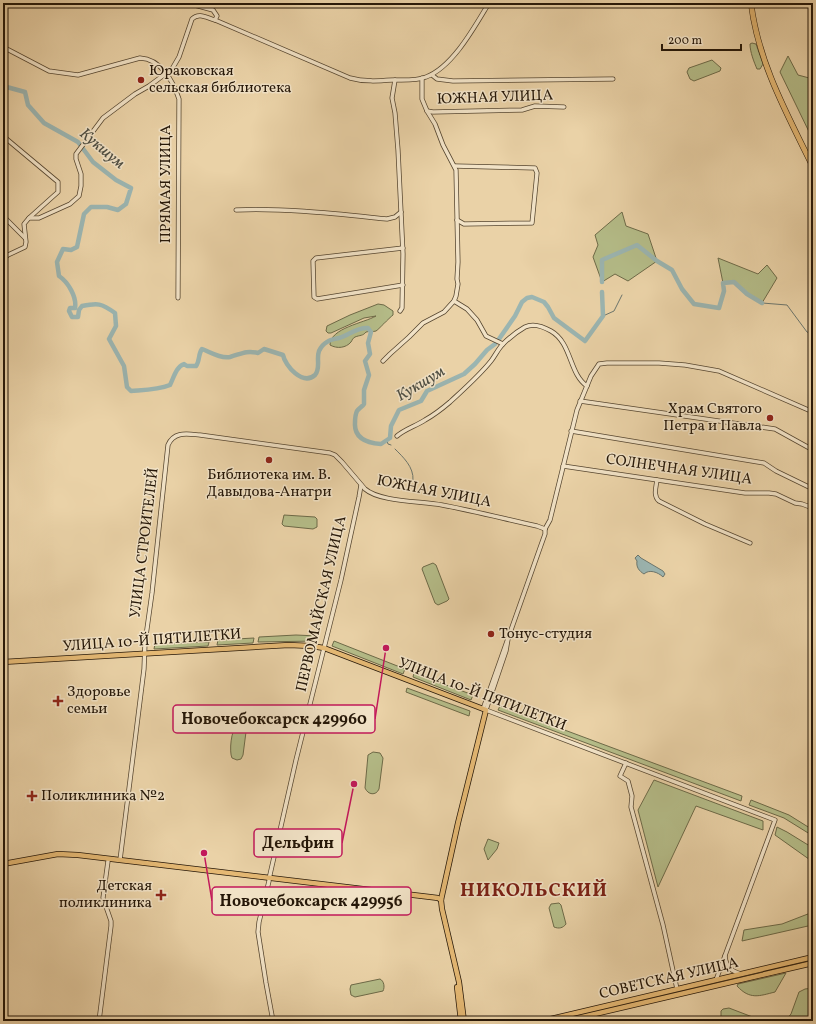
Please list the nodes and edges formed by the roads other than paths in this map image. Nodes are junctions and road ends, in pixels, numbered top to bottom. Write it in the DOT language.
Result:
graph roads {
  1 [pos="187,3"];
  2 [pos="489,3"];
  3 [pos="751,3"];
  4 [pos="215,20"];
  5 [pos="3,47"];
  6 [pos="167,73"];
  7 [pos="432,75"];
  8 [pos="422,78"];
  9 [pos="613,79"];
  10 [pos="395,80"];
  11 [pos="564,107"];
  12 [pos="427,111"];
  13 [pos="3,136"];
  14 [pos="455,166"];
  15 [pos="813,167"];
  16 [pos="236,210"];
  17 [pos="401,212"];
  18 [pos="3,216"];
  19 [pos="29,218"];
  20 [pos="457,220"];
  21 [pos="464,224"];
  22 [pos="457,228"];
  23 [pos="26,238"];
  24 [pos="403,248"];
  25 [pos="3,259"];
  26 [pos="403,285"];
  27 [pos="178,298"];
  28 [pos="454,301"];
  29 [pos="400,311"];
  30 [pos="503,344"];
  31 [pos="384,362"];
  32 [pos="587,386"];
  33 [pos="580,402"];
  34 [pos="813,412"];
  35 [pos="572,431"];
  36 [pos="397,436"];
  37 [pos="170,441"];
  38 [pos="813,450"];
  39 [pos="563,466"];
  40 [pos="657,480"];
  41 [pos="361,485"];
  42 [pos="813,489"];
  43 [pos="368,492"];
  44 [pos="359,497"];
  45 [pos="813,508"];
  46 [pos="545,529"];
  47 [pos="750,544"];
  48 [pos="324,648"];
  49 [pos="145,655"];
  50 [pos="3,662"];
  51 [pos="484,709"];
  52 [pos="626,763"];
  53 [pos="108,860"];
  54 [pos="119,861"];
  55 [pos="3,865"];
  56 [pos="269,880"];
  57 [pos="439,900"];
  58 [pos="726,955"];
  59 [pos="813,956"];
  60 [pos="452,961"];
  61 [pos="813,963"];
  62 [pos="742,974"];
  63 [pos="716,980"];
  64 [pos="714,986"];
  65 [pos="678,989"];
  66 [pos="99,1021"];
  67 [pos="273,1021"];
  68 [pos="461,1021"];
  69 [pos="464,1021"];
  70 [pos="542,1021"];
  71 [pos="565,1021"];
  1 -- 4 [label="street"];
  2 -- 7 [label="street"];
  3 -- 15 [label="highway"];
  4 -- 6 [label="street"];
  4 -- 10 [label="street"];
  5 -- 6 [label="street"];
  6 -- 19 [label="street"];
  6 -- 27 [label="street, ПРЯМАЯ УЛИЦА"];
  7 -- 8 [label="street"];
  7 -- 9 [label="street"];
  8 -- 10 [label="street"];
  8 -- 12 [label="street"];
  10 -- 17 [label="street"];
  11 -- 12 [label="street, ЮЖНАЯ УЛИЦА"];
  12 -- 14 [label="street"];
  13 -- 19 [label="street"];
  14 -- 20 [label="street"];
  14 -- 21 [label="street"];
  16 -- 17 [label="street"];
  17 -- 24 [label="street"];
  18 -- 23 [label="street"];
  19 -- 23 [label="street"];
  20 -- 21 [label="street"];
  20 -- 22 [label="street"];
  21 -- 22 [label="street"];
  22 -- 28 [label="street"];
  23 -- 25 [label="street"];
  24 -- 26 [label="street"];
  24 -- 26 [label="street"];
  26 -- 29 [label="street"];
  28 -- 30 [label="street"];
  28 -- 31 [label="street"];
  30 -- 32 [label="street"];
  30 -- 36 [label="street"];
  32 -- 33 [label="street"];
  32 -- 34 [label="street"];
  33 -- 35 [label="street"];
  33 -- 38 [label="street"];
  35 -- 39 [label="street"];
  35 -- 42 [label="street"];
  37 -- 41 [label="street, ЮЖНАЯ УЛИЦА"];
  37 -- 49 [label="street, УЛИЦА СТРОИТЕЛЕЙ"];
  39 -- 40 [label="street, СОЛНЕЧНАЯ УЛИЦА"];
  39 -- 46 [label="street"];
  40 -- 45 [label="street, СОЛНЕЧНАЯ УЛИЦА"];
  40 -- 47 [label="street"];
  41 -- 43 [label="street, ЮЖНАЯ УЛИЦА"];
  41 -- 44 [label="street, ПЕРВОМАЙСКАЯ УЛИЦА"];
  43 -- 44 [label="street"];
  43 -- 46 [label="street, ЮЖНАЯ УЛИЦА"];
  44 -- 48 [label="street, ПЕРВОМАЙСКАЯ УЛИЦА"];
  46 -- 51 [label="street"];
  48 -- 49 [label="main road, УЛИЦА 10-Й ПЯТИЛЕТКИ"];
  48 -- 51 [label="main road, УЛИЦА 10-Й ПЯТИЛЕТКИ"];
  48 -- 56 [label="street, ПЕРВОМАЙСКАЯ УЛИЦА"];
  49 -- 50 [label="main road, УЛИЦА 10-Й ПЯТИЛЕТКИ"];
  49 -- 54 [label="street, УЛИЦА СТРОИТЕЛЕЙ"];
  51 -- 52 [label="street, УЛИЦА 10-Й ПЯТИЛЕТКИ"];
  51 -- 57 [label="main road"];
  52 -- 58 [label="street, УЛИЦА 10-Й ПЯТИЛЕТКИ"];
  52 -- 65 [label="street"];
  53 -- 54 [label="main road"];
  53 -- 55 [label="main road"];
  53 -- 66 [label="street"];
  54 -- 56 [label="main road"];
  56 -- 57 [label="main road"];
  56 -- 67 [label="street, ПЕРВОМАЙСКАЯ УЛИЦА"];
  57 -- 60 [label="main road"];
  58 -- 62 [label="street"];
  58 -- 63 [label="street"];
  59 -- 62 [label="main road, СОВЕТСКАЯ УЛИЦА"];
  60 -- 68 [label="main road"];
  60 -- 69 [label="main road"];
  61 -- 64 [label="main road, СОВЕТСКАЯ УЛИЦА"];
  62 -- 63 [label="main road, СОВЕТСКАЯ УЛИЦА"];
  63 -- 64 [label="main road"];
  63 -- 65 [label="main road, СОВЕТСКАЯ УЛИЦА"];
  64 -- 71 [label="main road, СОВЕТСКАЯ УЛИЦА"];
  65 -- 70 [label="main road, СОВЕТСКАЯ УЛИЦА"];
}
